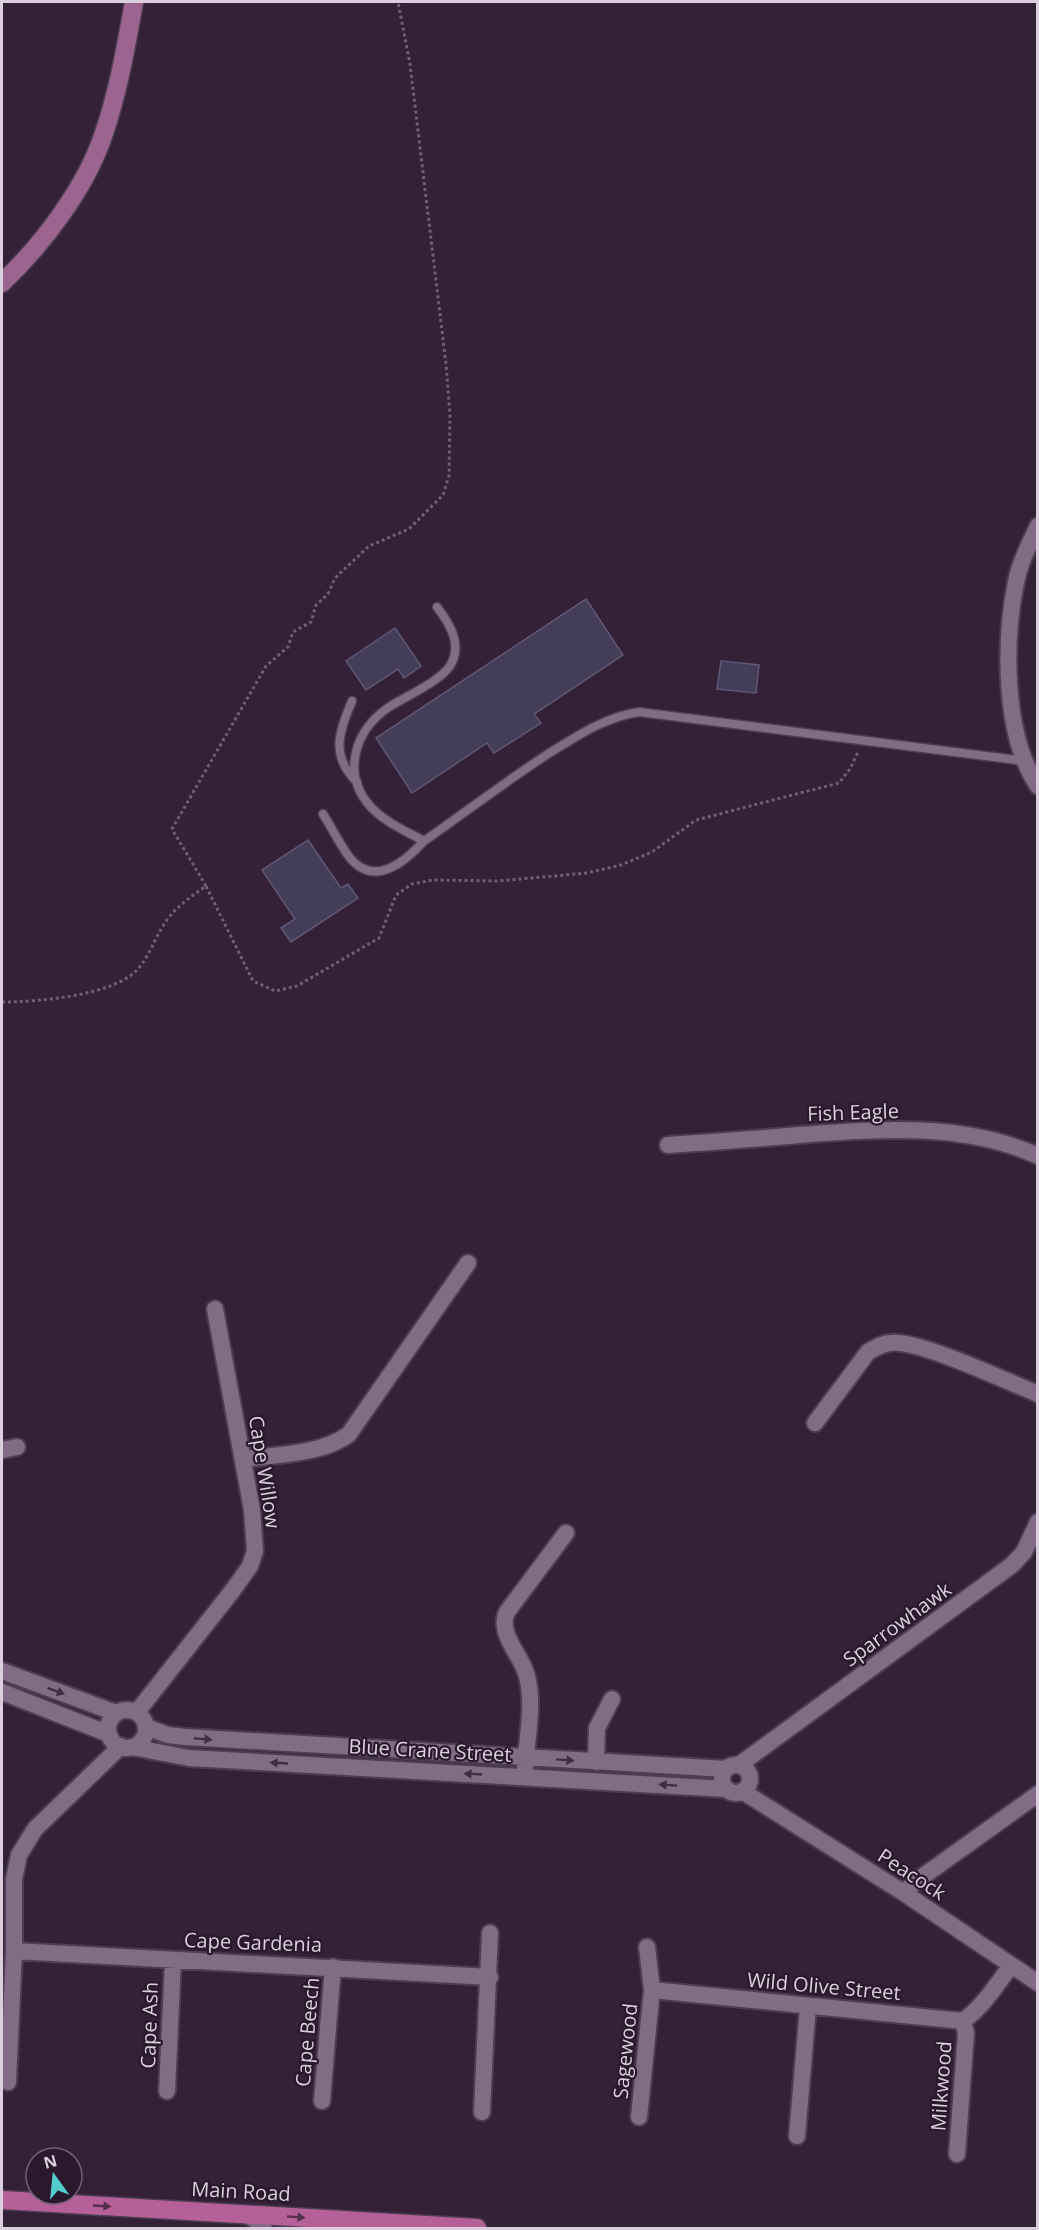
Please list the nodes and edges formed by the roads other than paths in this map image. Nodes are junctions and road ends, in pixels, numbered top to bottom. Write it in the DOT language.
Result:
graph roads {
  1 [pos="134,2"];
  2 [pos="2,283"];
  3 [pos="1038,526"];
  4 [pos="437,607"];
  5 [pos="352,700"];
  6 [pos="1025,761"];
  7 [pos="357,782"];
  8 [pos="1038,786"];
  9 [pos="323,814"];
  10 [pos="424,841"];
  11 [pos="668,1145"];
  12 [pos="1038,1156"];
  13 [pos="468,1263"];
  14 [pos="214,1309"];
  15 [pos="1038,1394"];
  16 [pos="815,1423"];
  17 [pos="243,1460"];
  18 [pos="1038,1522"];
  19 [pos="567,1533"];
  20 [pos="2,1671"];
  21 [pos="2,1692"];
  22 [pos="612,1699"];
  23 [pos="136,1712"];
  24 [pos="116,1713"];
  25 [pos="146,1727"];
  26 [pos="109,1734"];
  27 [pos="127,1746"];
  28 [pos="526,1758"];
  29 [pos="596,1762"];
  30 [pos="525,1776"];
  31 [pos="739,1779"];
  32 [pos="1038,1794"];
  33 [pos="904,1893"];
  34 [pos="490,1933"];
  35 [pos="647,1947"];
  36 [pos="14,1952"];
  37 [pos="172,1960"];
  38 [pos="1011,1966"];
  39 [pos="333,1967"];
  40 [pos="490,1977"];
  41 [pos="1038,1983"];
  42 [pos="652,1990"];
  43 [pos="808,2007"];
  44 [pos="963,2020"];
  45 [pos="8,2082"];
  46 [pos="168,2091"];
  47 [pos="322,2101"];
  48 [pos="482,2112"];
  49 [pos="639,2117"];
  50 [pos="798,2136"];
  51 [pos="957,2154"];
  52 [pos="2,2200"];
  53 [pos="235,2213"];
  54 [pos="268,2229"];
  55 [pos="477,2229"];
  1 -- 2 [label="main road"];
  3 -- 6 [label="street"];
  4 -- 7 [label="lane"];
  5 -- 7 [label="lane"];
  6 -- 8 [label="street"];
  6 -- 10 [label="lane"];
  7 -- 10 [label="lane"];
  9 -- 10 [label="lane"];
  11 -- 12 [label="street, Fish Eagle"];
  13 -- 17 [label="street"];
  14 -- 17 [label="street, Cape Willow"];
  15 -- 16 [label="street"];
  17 -- 23 [label="street, Cape Willow"];
  18 -- 31 [label="street, Sparrowhawk"];
  19 -- 28 [label="street"];
  20 -- 24 [label="street, one-way"];
  21 -- 26 [label="street"];
  22 -- 29 [label="street"];
  23 -- 24 [label="street"];
  23 -- 25 [label="street"];
  24 -- 26 [label="street"];
  25 -- 27 [label="street"];
  25 -- 28 [label="street, Blue Crane Street, one-way"];
  26 -- 27 [label="street"];
  30 -- 27 [label="street, Blue Crane Street, one-way"];
  27 -- 36 [label="street"];
  28 -- 29 [label="street, Blue Crane Street, one-way"];
  28 -- 30 [label="street"];
  29 -- 31 [label="street, Blue Crane Street"];
  31 -- 30 [label="street, Blue Crane Street, one-way"];
  31 -- 33 [label="street, Peacock"];
  32 -- 33 [label="street"];
  33 -- 38 [label="street, Peacock"];
  34 -- 40 [label="street"];
  35 -- 42 [label="street"];
  36 -- 37 [label="street, Cape Gardenia"];
  36 -- 45 [label="street"];
  37 -- 39 [label="street, Cape Gardenia"];
  37 -- 46 [label="street, Cape Ash"];
  38 -- 41 [label="street, Peacock"];
  38 -- 44 [label="street"];
  39 -- 40 [label="street, Cape Gardenia"];
  39 -- 47 [label="street, Cape Beech"];
  40 -- 48 [label="street"];
  42 -- 43 [label="street, Wild Olive Street"];
  42 -- 49 [label="street, Sagewood"];
  43 -- 44 [label="street, Wild Olive Street"];
  43 -- 50 [label="street"];
  44 -- 51 [label="street, Milkwood"];
  52 -- 53 [label="main road, Main Road, one-way"];
  53 -- 54 [label="lane"];
  53 -- 55 [label="main road, Main Road, one-way"];
}
